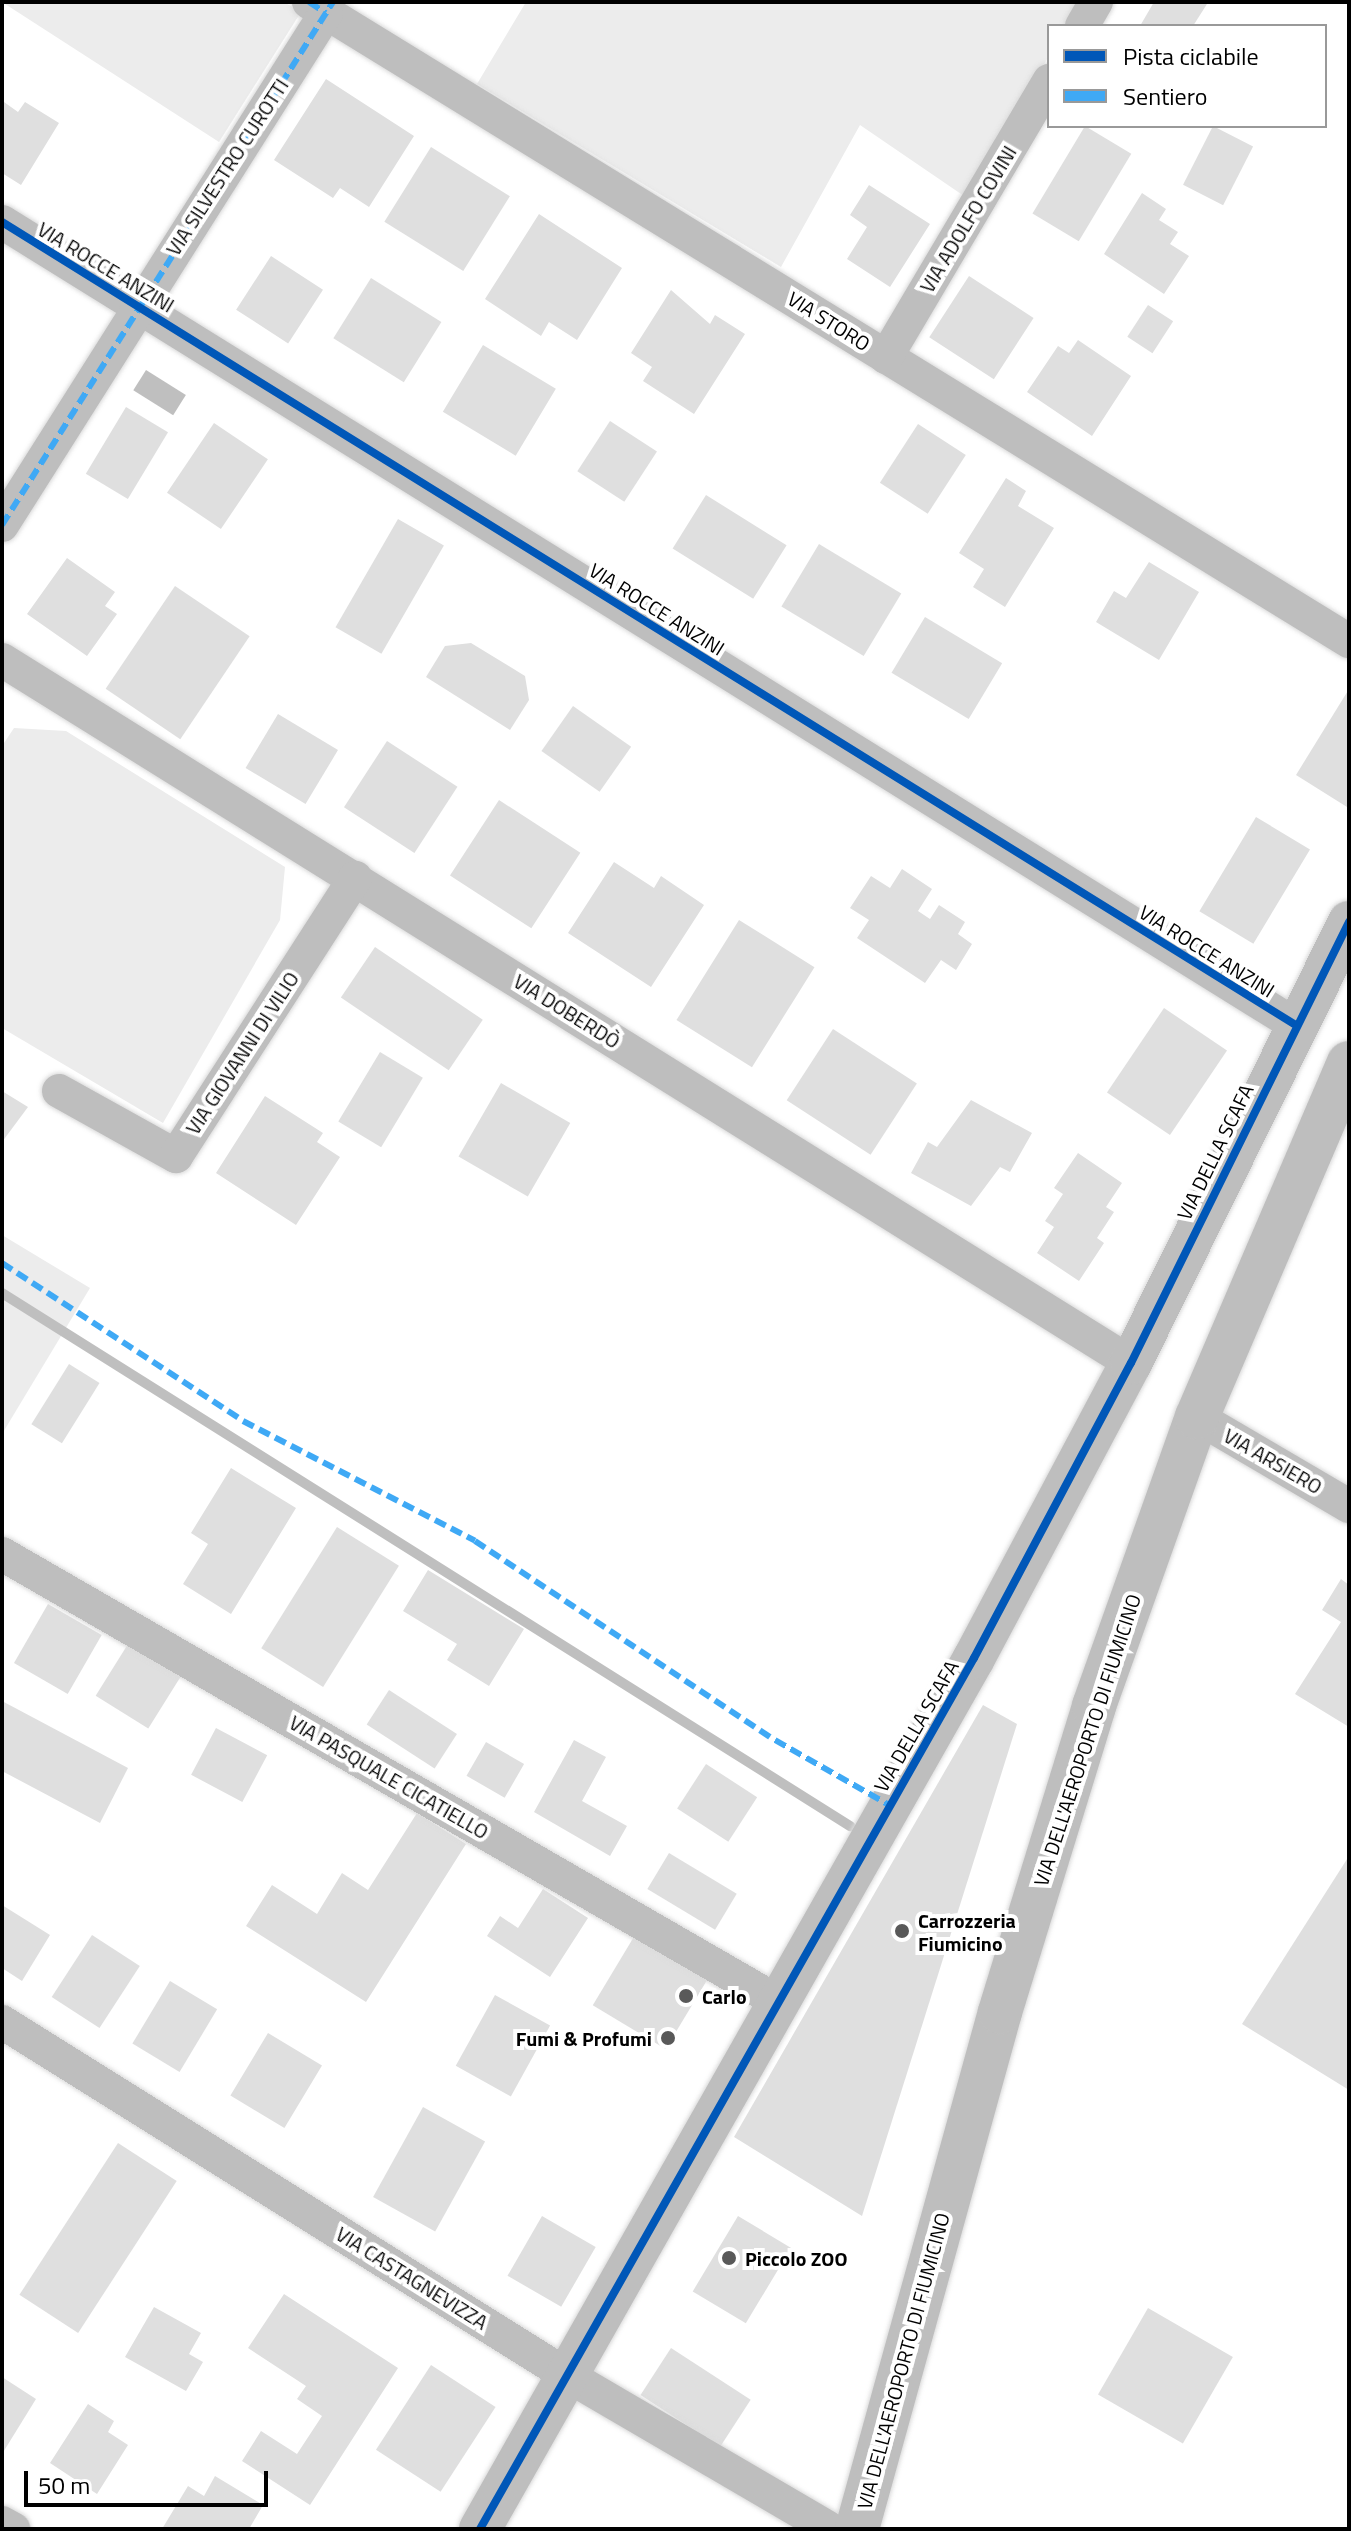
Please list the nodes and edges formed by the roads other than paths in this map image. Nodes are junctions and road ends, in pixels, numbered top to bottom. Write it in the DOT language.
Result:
graph roads {
  1 [pos="1096,2"];
  2 [pos="318,7"];
  3 [pos="1083,24"];
  4 [pos="1047,84"];
  5 [pos="2,222"];
  6 [pos="138,305"];
  7 [pos="886,357"];
  8 [pos="2,525"];
  9 [pos="1349,641"];
  10 [pos="2,660"];
  11 [pos="355,878"];
  12 [pos="1349,922"];
  13 [pos="1294,1024"];
  14 [pos="1349,1063"];
  15 [pos="59,1091"];
  16 [pos="1131,1363"];
  17 [pos="1197,1417"];
  18 [pos="1349,1506"];
  19 [pos="2,1554"];
  20 [pos="777,2001"];
  21 [pos="2,2022"];
  22 [pos="570,2377"];
  23 [pos="2,2523"];
  24 [pos="842,2528"];
  25 [pos="13,2529"];
  26 [pos="480,2529"];
  1 -- 3 [label="street"];
  2 -- 6 [label="street, VIA SILVESTRO CUROTTI"];
  2 -- 7 [label="street, VIA STORO"];
  4 -- 7 [label="street, VIA ADOLFO COVINI"];
  5 -- 6 [label="street, VIA ROCCE ANZINI"];
  6 -- 8 [label="street, VIA SILVESTRO CUROTTI"];
  6 -- 13 [label="street, VIA ROCCE ANZINI"];
  7 -- 9 [label="street, VIA STORO"];
  10 -- 11 [label="street, VIA DOBERDÒ"];
  11 -- 15 [label="street, VIA GIOVANNI DI VILIO"];
  11 -- 16 [label="street, VIA DOBERDÒ"];
  12 -- 13 [label="street, VIA DELLA SCAFA"];
  13 -- 16 [label="street, VIA DELLA SCAFA"];
  14 -- 17 [label="main road, VIA DELL'AEROPORTO DI FIUMICINO"];
  16 -- 20 [label="street, VIA DELLA SCAFA"];
  17 -- 18 [label="street, VIA ARSIERO"];
  17 -- 24 [label="main road, VIA DELL'AEROPORTO DI FIUMICINO"];
  19 -- 20 [label="street, VIA PASQUALE CICATIELLO"];
  20 -- 22 [label="street, VIA DELLA SCAFA"];
  21 -- 22 [label="street, VIA CASTAGNEVIZZA"];
  22 -- 24 [label="street, VIA CASTAGNEVIZZA"];
  22 -- 26 [label="street, VIA DELLA SCAFA"];
  23 -- 25 [label="street"];
}
